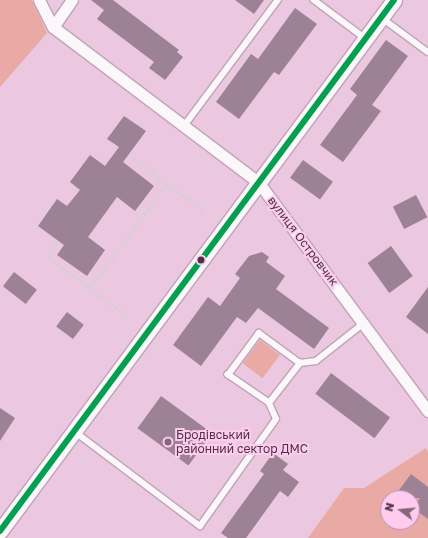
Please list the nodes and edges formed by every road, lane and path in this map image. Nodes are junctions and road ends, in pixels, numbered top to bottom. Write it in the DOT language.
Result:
graph roads {
  1 [pos="39,0"];
  2 [pos="72,0"];
  3 [pos="278,0"];
  4 [pos="314,0"];
  5 [pos="394,0"];
  6 [pos="382,18"];
  7 [pos="53,26"];
  8 [pos="366,38"];
  9 [pos="428,52"];
  10 [pos="184,126"];
  11 [pos="133,158"];
  12 [pos="259,183"];
  13 [pos="167,184"];
  14 [pos="204,211"];
  15 [pos="58,241"];
  16 [pos="90,288"];
  17 [pos="127,316"];
  18 [pos="364,323"];
  19 [pos="300,363"];
  20 [pos="269,403"];
  21 [pos="428,410"];
  22 [pos="74,431"];
  23 [pos="0,531"];
  1 -- 7 [label="street"];
  2 -- 7 [label="street"];
  3 -- 10 [label="lane"];
  4 -- 8 [label="lane"];
  5 -- 6 [label="main road"];
  6 -- 8 [label="main road"];
  6 -- 9 [label="lane"];
  7 -- 10 [label="street, вулиця Островчик"];
  8 -- 12 [label="main road"];
  10 -- 12 [label="street, вулиця Островчик"];
  11 -- 13 [label="path"];
  12 -- 18 [label="street, вулиця Островчик"];
  12 -- 22 [label="main road"];
  13 -- 14 [label="path"];
  13 -- 16 [label="path"];
  15 -- 16 [label="path"];
  16 -- 17 [label="path"];
  18 -- 19 [label="lane"];
  18 -- 21 [label="street, вулиця Островчик"];
  19 -- 20 [label="lane"];
  19 -- 20 [label="lane"];
  20 -- 22 [label="lane"];
  22 -- 23 [label="main road"];
}
